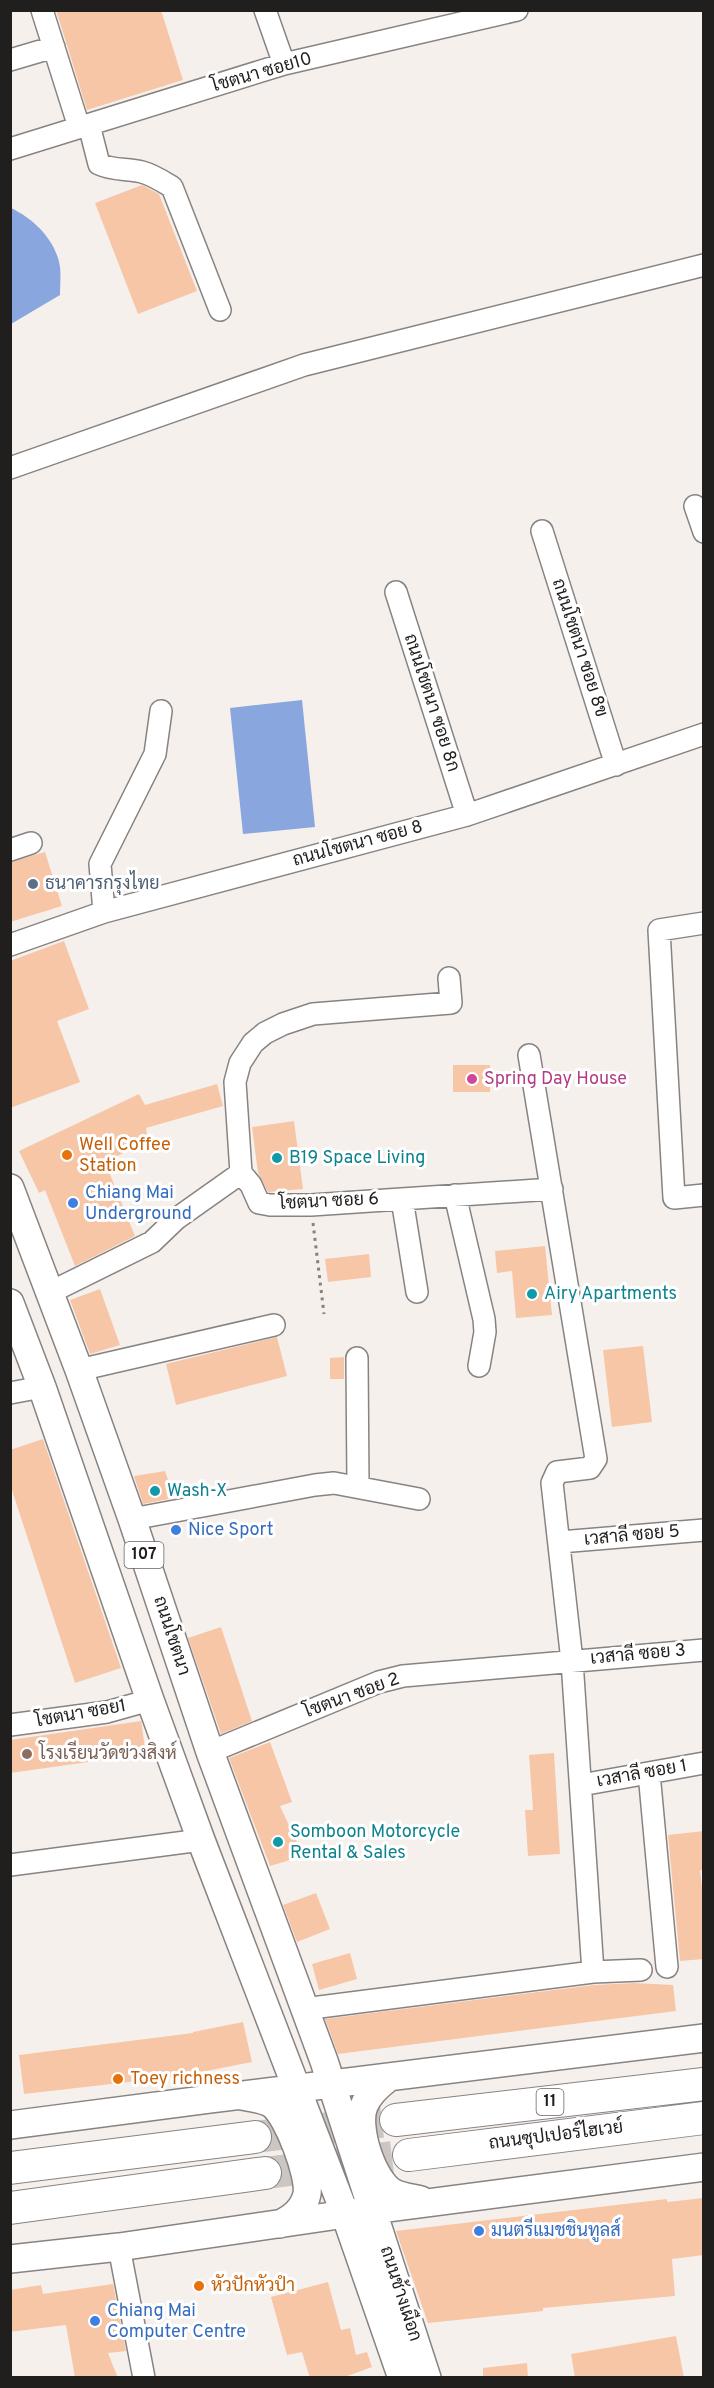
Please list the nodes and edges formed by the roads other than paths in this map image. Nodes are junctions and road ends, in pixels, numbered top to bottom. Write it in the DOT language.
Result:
graph roads {
  1 [pos="42,10"];
  2 [pos="265,10"];
  3 [pos="517,10"];
  4 [pos="54,47"];
  5 [pos="10,60"];
  6 [pos="284,64"];
  7 [pos="84,126"];
  8 [pos="10,149"];
  9 [pos="704,265"];
  10 [pos="220,310"];
  11 [pos="10,468"];
  12 [pos="695,506"];
  13 [pos="542,531"];
  14 [pos="704,532"];
  15 [pos="396,592"];
  16 [pos="161,711"];
  17 [pos="704,734"];
  18 [pos="616,765"];
  19 [pos="467,815"];
  20 [pos="31,843"];
  21 [pos="10,850"];
  22 [pos="104,912"];
  23 [pos="704,924"];
  24 [pos="10,945"];
  25 [pos="448,978"];
  26 [pos="529,1055"];
  27 [pos="241,1173"];
  28 [pos="10,1188"];
  29 [pos="552,1189"];
  30 [pos="704,1195"];
  31 [pos="455,1196"];
  32 [pos="402,1199"];
  33 [pos="51,1292"];
  34 [pos="417,1292"];
  35 [pos="10,1302"];
  36 [pos="274,1325"];
  37 [pos="357,1358"];
  38 [pos="479,1366"];
  39 [pos="79,1370"];
  40 [pos="42,1387"];
  41 [pos="10,1393"];
  42 [pos="358,1487"];
  43 [pos="419,1499"];
  44 [pos="132,1519"];
  45 [pos="704,1530"];
  46 [pos="560,1542"];
  47 [pos="704,1650"];
  48 [pos="572,1661"];
  49 [pos="150,1700"];
  50 [pos="10,1725"];
  51 [pos="210,1752"];
  52 [pos="704,1763"];
  53 [pos="649,1773"];
  54 [pos="581,1785"];
  55 [pos="201,1840"];
  56 [pos="10,1865"];
  57 [pos="667,1967"];
  58 [pos="641,1970"];
  59 [pos="593,1972"];
  60 [pos="304,2009"];
  61 [pos="704,2038"];
  62 [pos="388,2078"];
  63 [pos="330,2084"];
  64 [pos="704,2084"];
  65 [pos="297,2087"];
  66 [pos="238,2095"];
  67 [pos="704,2118"];
  68 [pos="396,2120"];
  69 [pos="10,2125"];
  70 [pos="255,2137"];
  71 [pos="409,2155"];
  72 [pos="704,2167"];
  73 [pos="10,2169"];
  74 [pos="266,2173"];
  75 [pos="432,2202"];
  76 [pos="10,2208"];
  77 [pos="375,2216"];
  78 [pos="347,2220"];
  79 [pos="279,2224"];
  80 [pos="123,2246"];
  81 [pos="10,2259"];
  82 [pos="144,2378"];
  83 [pos="402,2378"];
  84 [pos="427,2378"];
  1 -- 4 [label="street"];
  2 -- 6 [label="street"];
  3 -- 6 [label="street, โชตนา ซอย10"];
  4 -- 5 [label="street"];
  4 -- 7 [label="street"];
  6 -- 7 [label="street, โชตนา ซอย10"];
  7 -- 8 [label="street, โชตนา ซอย10"];
  7 -- 10 [label="street"];
  9 -- 11 [label="street"];
  12 -- 14 [label="street"];
  13 -- 18 [label="street, ถนนโชตนา ซอย 8ข"];
  15 -- 19 [label="street, ถนนโชตนา ซอย 8ก"];
  16 -- 22 [label="street"];
  17 -- 18 [label="street, ถนนโชตนา ซอย 8"];
  18 -- 19 [label="street, ถนนโชตนา ซอย 8"];
  19 -- 22 [label="street, ถนนโชตนา ซอย 8"];
  20 -- 21 [label="street"];
  22 -- 24 [label="street, ถนนโชตนา ซอย 8"];
  23 -- 30 [label="street"];
  25 -- 27 [label="street"];
  26 -- 29 [label="street"];
  27 -- 32 [label="street, โชตนา ซอย 6"];
  27 -- 33 [label="street"];
  28 -- 33 [label="main road, ถนนโชตนา / 107"];
  29 -- 31 [label="street, โชตนา ซอย 6"];
  29 -- 46 [label="street"];
  31 -- 32 [label="street, โชตนา ซอย 6"];
  31 -- 38 [label="street"];
  32 -- 34 [label="street"];
  33 -- 39 [label="main road, ถนนโชตนา / 107"];
  35 -- 40 [label="main road, 107"];
  36 -- 39 [label="street"];
  37 -- 42 [label="street"];
  39 -- 44 [label="main road, ถนนโชตนา / 107"];
  40 -- 41 [label="street"];
  40 -- 49 [label="main road, 107"];
  42 -- 43 [label="street"];
  42 -- 44 [label="street"];
  44 -- 51 [label="main road, ถนนโชตนา / 107"];
  45 -- 46 [label="street, เวสาลี ซอย 5"];
  46 -- 48 [label="street"];
  47 -- 48 [label="street, เวสาลี ซอย 3"];
  48 -- 51 [label="street, โชตนา ซอย 2"];
  48 -- 54 [label="street"];
  49 -- 50 [label="street, โชตนา ซอย1"];
  49 -- 55 [label="main road, 107"];
  51 -- 60 [label="main road, ถนนโชตนา / 107"];
  52 -- 53 [label="street, เวสาลี ซอย 1"];
  53 -- 54 [label="street, เวสาลี ซอย 1"];
  53 -- 57 [label="street"];
  54 -- 59 [label="street"];
  55 -- 56 [label="street"];
  55 -- 65 [label="main road, 107"];
  58 -- 59 [label="street"];
  59 -- 60 [label="street"];
  60 -- 63 [label="main road, ถนนโชตนา / 107"];
  61 -- 62 [label="main road"];
  62 -- 63 [label="main road"];
  62 -- 75 [label="main road"];
  63 -- 65 [label="main road"];
  63 -- 77 [label="main road, ถนนช้างเผือก"];
  64 -- 68 [label="highway, ถนนซุปเปอร์ไฮเวย์ / 11"];
  65 -- 66 [label="main road"];
  65 -- 78 [label="main road, ถนนช้างเผือก"];
  66 -- 69 [label="main road"];
  66 -- 79 [label="main road"];
  67 -- 71 [label="highway, ถนนซุปเปอร์ไฮเวย์ / 11"];
  70 -- 73 [label="highway"];
  72 -- 75 [label="main road"];
  74 -- 76 [label="highway"];
  75 -- 77 [label="main road"];
  77 -- 78 [label="main road"];
  77 -- 84 [label="main road, ถนนช้างเผือก"];
  78 -- 79 [label="main road"];
  78 -- 83 [label="main road, ถนนช้างเผือก"];
  79 -- 80 [label="main road"];
  80 -- 81 [label="main road"];
  80 -- 82 [label="street"];
}
